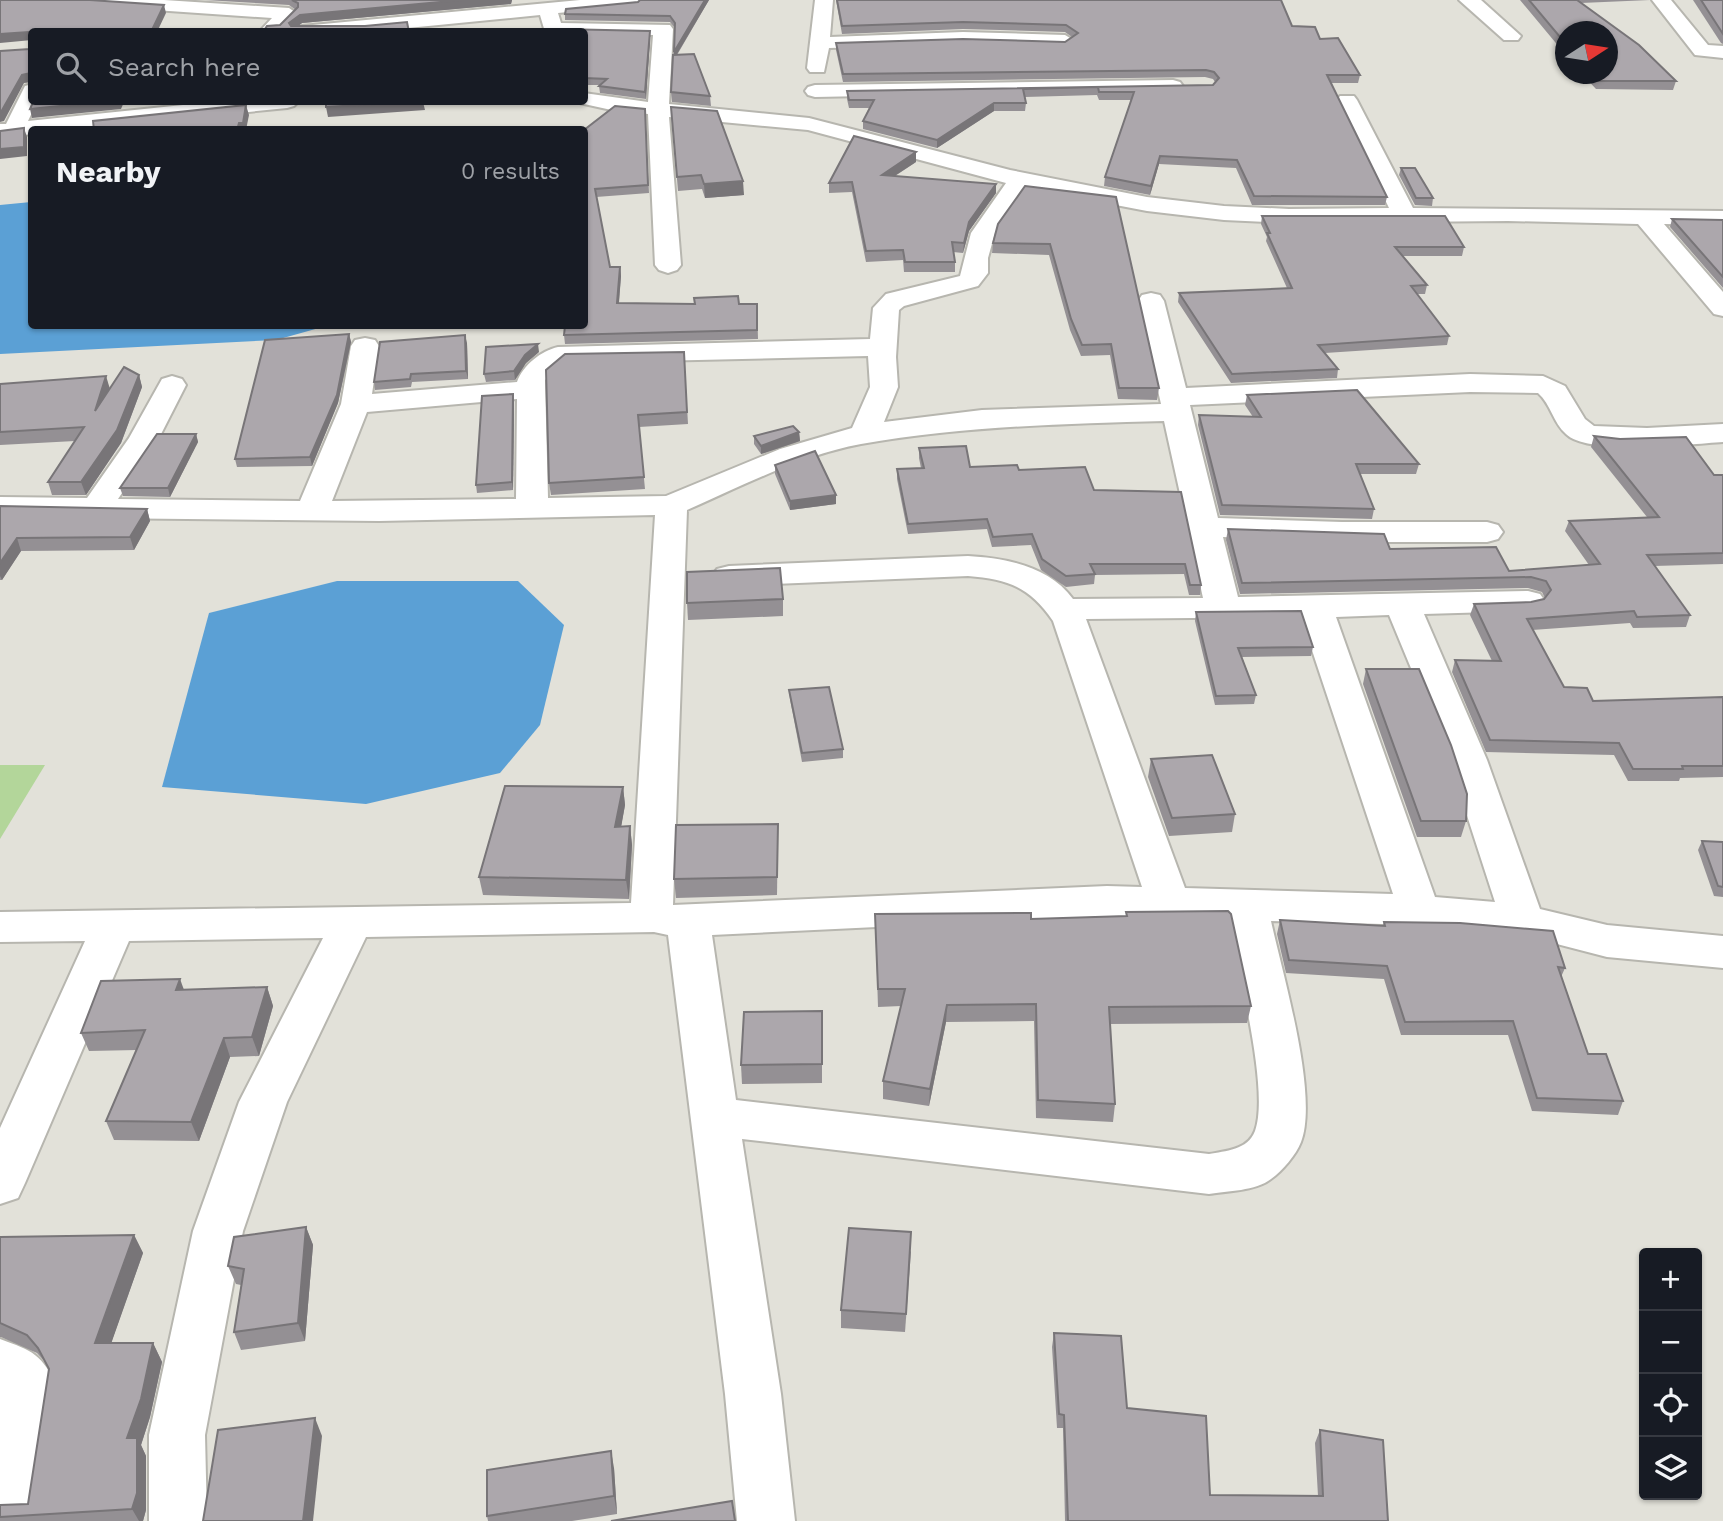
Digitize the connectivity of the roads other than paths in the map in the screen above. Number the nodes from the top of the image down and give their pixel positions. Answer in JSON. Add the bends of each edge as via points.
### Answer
{"nodes":[{"id":1,"x":82,"y":0,"type":"edge"},
{"id":2,"x":638,"y":0,"type":"edge"},
{"id":3,"x":1468,"y":0,"type":"edge"},
{"id":4,"x":1661,"y":0,"type":"edge"},
{"id":5,"x":547,"y":8,"type":"junction"},
{"id":6,"x":823,"y":10,"type":"edge"},
{"id":7,"x":847,"y":19,"type":"edge"},
{"id":8,"x":273,"y":28,"type":"edge"},
{"id":9,"x":343,"y":28,"type":"edge"},
{"id":10,"x":553,"y":28,"type":"edge"},
{"id":11,"x":588,"y":29,"type":"edge"},
{"id":12,"x":1511,"y":36,"type":"dead end"},
{"id":13,"x":1065,"y":41,"type":"edge"},
{"id":14,"x":819,"y":43,"type":"junction"},
{"id":15,"x":1702,"y":51,"type":"junction"},
{"id":16,"x":1723,"y":52,"type":"edge"},
{"id":17,"x":1723,"y":69,"type":"edge"},
{"id":18,"x":1192,"y":86,"type":"edge"},
{"id":19,"x":815,"y":91,"type":"junction"},
{"id":20,"x":28,"y":96,"type":"edge"},
{"id":21,"x":588,"y":100,"type":"edge"},
{"id":22,"x":1347,"y":100,"type":"dead end"},
{"id":23,"x":214,"y":105,"type":"edge"},
{"id":24,"x":189,"y":106,"type":"edge"},
{"id":25,"x":658,"y":109,"type":"junction"},
{"id":26,"x":809,"y":124,"type":"junction"},
{"id":27,"x":37,"y":126,"type":"edge"},
{"id":28,"x":28,"y":127,"type":"edge"},
{"id":29,"x":7,"y":130,"type":"edge"},
{"id":30,"x":1021,"y":180,"type":"junction"},
{"id":31,"x":1405,"y":215,"type":"junction"},
{"id":32,"x":1646,"y":218,"type":"junction"},
{"id":33,"x":1723,"y":218,"type":"edge"},
{"id":34,"x":668,"y":265,"type":"dead end"},
{"id":35,"x":1151,"y":301,"type":"dead end"},
{"id":36,"x":1723,"y":308,"type":"edge"},
{"id":37,"x":365,"y":346,"type":"dead end"},
{"id":38,"x":883,"y":347,"type":"junction"},
{"id":39,"x":172,"y":385,"type":"dead end"},
{"id":40,"x":532,"y":389,"type":"junction"},
{"id":41,"x":356,"y":404,"type":"junction"},
{"id":42,"x":1176,"y":405,"type":"junction"},
{"id":43,"x":1723,"y":433,"type":"edge"},
{"id":44,"x":864,"y":435,"type":"junction"},
{"id":45,"x":671,"y":505,"type":"junction"},
{"id":46,"x":0,"y":507,"type":"edge"},
{"id":47,"x":97,"y":508,"type":"junction"},
{"id":48,"x":532,"y":508,"type":"junction"},
{"id":49,"x":312,"y":510,"type":"junction"},
{"id":50,"x":1203,"y":527,"type":"junction"},
{"id":51,"x":1487,"y":532,"type":"dead end"},
{"id":52,"x":667,"y":579,"type":"junction"},
{"id":53,"x":1528,"y":601,"type":"edge"},
{"id":54,"x":1402,"y":604,"type":"junction"},
{"id":55,"x":1315,"y":607,"type":"junction"},
{"id":56,"x":1223,"y":608,"type":"junction"},
{"id":57,"x":1062,"y":609,"type":"junction"},
{"id":58,"x":1169,"y":903,"type":"junction"},
{"id":59,"x":1247,"y":906,"type":"junction"},
{"id":60,"x":1419,"y":910,"type":"junction"},
{"id":61,"x":669,"y":920,"type":"junction"},
{"id":62,"x":1522,"y":920,"type":"junction"},
{"id":63,"x":352,"y":922,"type":"junction"},
{"id":64,"x":114,"y":925,"type":"junction"},
{"id":65,"x":0,"y":927,"type":"edge"},
{"id":66,"x":1723,"y":952,"type":"edge"},
{"id":67,"x":715,"y":1117,"type":"junction"},
{"id":68,"x":0,"y":1183,"type":"edge"},
{"id":69,"x":0,"y":1364,"type":"edge"},
{"id":70,"x":8,"y":1521,"type":"edge"},
{"id":71,"x":177,"y":1521,"type":"edge"},
{"id":72,"x":766,"y":1521,"type":"edge"}],
"edges":[{"from":1,"to":8,"type":"street","via":[[289,14]]},
{"from":2,"to":5,"type":"street"},
{"from":3,"to":12,"type":"street"},
{"from":4,"to":15,"type":"street"},
{"from":5,"to":9,"type":"street"},
{"from":5,"to":10,"type":"street"},
{"from":6,"to":7,"type":"street"},
{"from":6,"to":14,"type":"street"},
{"from":11,"to":25,"type":"street","via":[[663,29]]},
{"from":13,"to":14,"type":"street"},
{"from":14,"to":19,"type":"street"},
{"from":15,"to":16,"type":"street"},
{"from":15,"to":17,"type":"street"},
{"from":18,"to":19,"type":"street"},
{"from":19,"to":26,"type":"street"},
{"from":20,"to":29,"type":"street"},
{"from":21,"to":25,"type":"street"},
{"from":22,"to":31,"type":"street"},
{"from":23,"to":24,"type":"street"},
{"from":24,"to":27,"type":"street"},
{"from":25,"to":26,"type":"street"},
{"from":25,"to":34,"type":"street"},
{"from":26,"to":30,"type":"street"},
{"from":28,"to":29,"type":"street"},
{"from":30,"to":31,"type":"street","via":[[1224,213]]},
{"from":30,"to":38,"type":"street","via":[[979,237],[975,273],[969,281],[895,300],[886,308]]},
{"from":31,"to":32,"type":"street"},
{"from":32,"to":33,"type":"street"},
{"from":32,"to":36,"type":"street"},
{"from":35,"to":42,"type":"street"},
{"from":37,"to":41,"type":"street"},
{"from":38,"to":40,"type":"street","via":[[558,355],[531,379]]},
{"from":38,"to":44,"type":"street","via":[[884,387]]},
{"from":39,"to":47,"type":"street","via":[[144,438]]},
{"from":40,"to":41,"type":"street"},
{"from":40,"to":48,"type":"street"},
{"from":41,"to":49,"type":"street"},
{"from":42,"to":43,"type":"street","via":[[1470,383],[1543,385],[1553,390],[1583,434]]},
{"from":42,"to":44,"type":"street","via":[[968,419]]},
{"from":42,"to":50,"type":"street"},
{"from":44,"to":45,"type":"street","via":[[764,465]]},
{"from":45,"to":48,"type":"street"},
{"from":45,"to":52,"type":"street"},
{"from":46,"to":47,"type":"street"},
{"from":47,"to":49,"type":"street"},
{"from":48,"to":49,"type":"street"},
{"from":50,"to":51,"type":"street"},
{"from":50,"to":56,"type":"street"},
{"from":52,"to":57,"type":"street","via":[[991,566],[1021,575],[1054,597]]},
{"from":52,"to":61,"type":"street"},
{"from":53,"to":54,"type":"street"},
{"from":54,"to":55,"type":"street"},
{"from":54,"to":62,"type":"street","via":[[1468,760]]},
{"from":55,"to":56,"type":"street"},
{"from":55,"to":60,"type":"street"},
{"from":56,"to":57,"type":"street"},
{"from":57,"to":58,"type":"street"},
{"from":58,"to":59,"type":"street"},
{"from":58,"to":61,"type":"street","via":[[1107,901]]},
{"from":59,"to":60,"type":"street"},
{"from":59,"to":67,"type":"street","via":[[1282,1090],[1278,1140],[1253,1166],[1209,1174]]},
{"from":60,"to":62,"type":"street"},
{"from":61,"to":63,"type":"street"},
{"from":61,"to":67,"type":"street"},
{"from":62,"to":66,"type":"street","via":[[1607,941]]},
{"from":63,"to":64,"type":"street"},
{"from":63,"to":71,"type":"street","via":[[263,1102],[218,1231],[177,1435]]},
{"from":64,"to":65,"type":"street"},
{"from":64,"to":68,"type":"street"},
{"from":67,"to":72,"type":"street"},
{"from":69,"to":70,"type":"street","via":[[14,1369],[29,1387]]}]}
